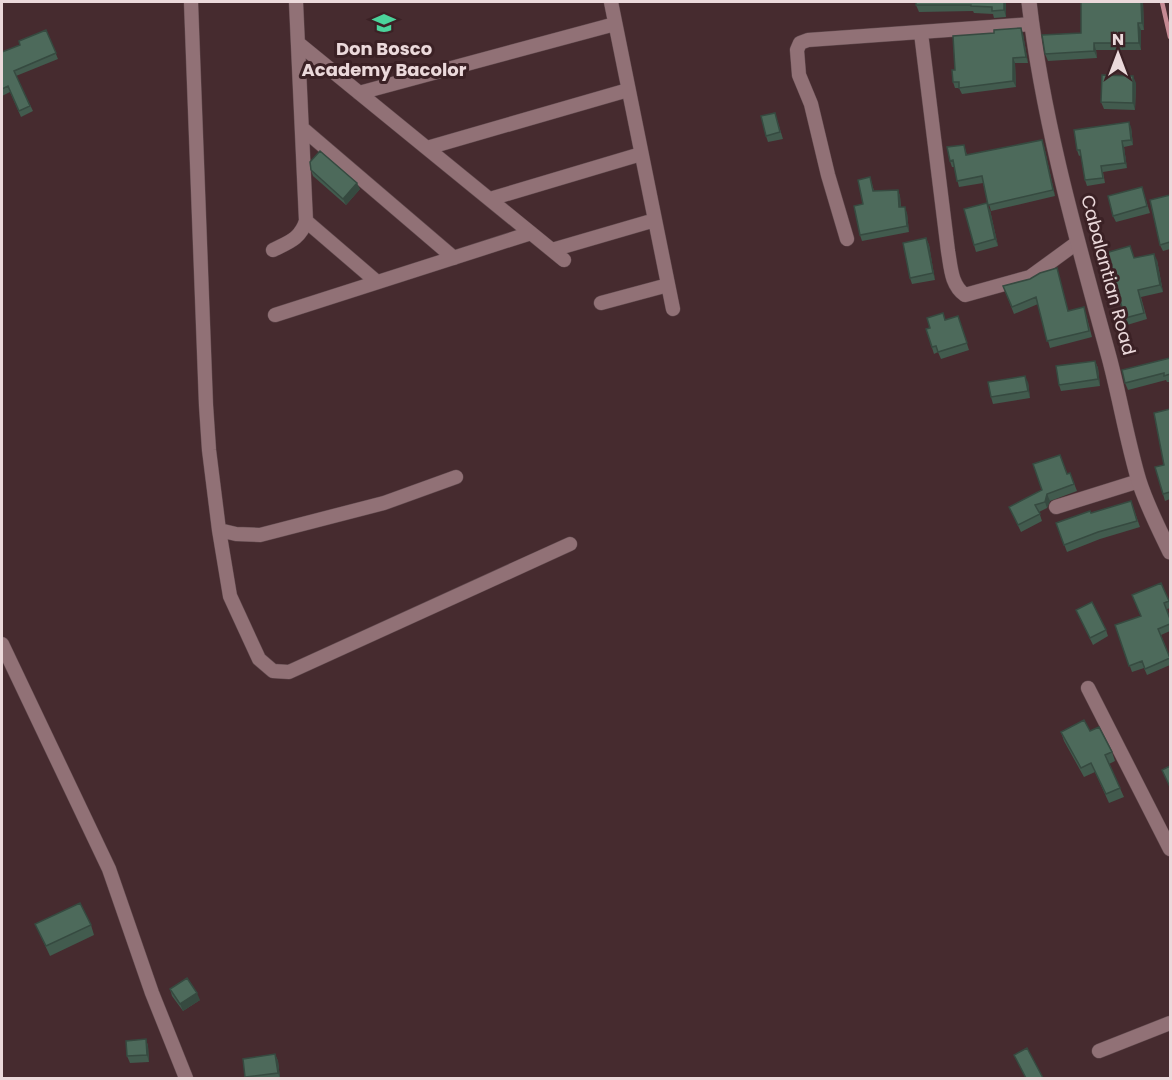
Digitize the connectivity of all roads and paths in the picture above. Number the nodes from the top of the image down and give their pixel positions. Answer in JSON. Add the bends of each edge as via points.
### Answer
{"nodes":[{"id":1,"x":191,"y":2,"type":"edge"},
{"id":2,"x":296,"y":2,"type":"edge"},
{"id":3,"x":611,"y":2,"type":"edge"},
{"id":4,"x":1029,"y":2,"type":"edge"},
{"id":5,"x":615,"y":24,"type":"junction"},
{"id":6,"x":1032,"y":24,"type":"junction"},
{"id":7,"x":921,"y":33,"type":"junction"},
{"id":8,"x":298,"y":43,"type":"junction"},
{"id":9,"x":628,"y":90,"type":"junction"},
{"id":10,"x":359,"y":93,"type":"junction"},
{"id":11,"x":302,"y":128,"type":"junction"},
{"id":12,"x":427,"y":148,"type":"junction"},
{"id":13,"x":641,"y":154,"type":"junction"},
{"id":14,"x":490,"y":199,"type":"junction"},
{"id":15,"x":655,"y":220,"type":"junction"},
{"id":16,"x":306,"y":221,"type":"junction"},
{"id":17,"x":531,"y":233,"type":"junction"},
{"id":18,"x":847,"y":239,"type":"dead end"},
{"id":19,"x":1078,"y":242,"type":"junction"},
{"id":20,"x":273,"y":250,"type":"dead end"},
{"id":21,"x":552,"y":250,"type":"junction"},
{"id":22,"x":454,"y":258,"type":"junction"},
{"id":23,"x":564,"y":260,"type":"dead end"},
{"id":24,"x":377,"y":282,"type":"junction"},
{"id":25,"x":668,"y":285,"type":"junction"},
{"id":26,"x":601,"y":303,"type":"dead end"},
{"id":27,"x":673,"y":309,"type":"dead end"},
{"id":28,"x":275,"y":315,"type":"dead end"},
{"id":29,"x":456,"y":477,"type":"dead end"},
{"id":30,"x":1139,"y":481,"type":"junction"},
{"id":31,"x":1056,"y":507,"type":"dead end"},
{"id":32,"x":219,"y":530,"type":"junction"},
{"id":33,"x":570,"y":544,"type":"dead end"},
{"id":34,"x":1170,"y":552,"type":"edge"},
{"id":35,"x":2,"y":644,"type":"edge"},
{"id":36,"x":1088,"y":688,"type":"dead end"},
{"id":37,"x":1170,"y":849,"type":"edge"},
{"id":38,"x":1170,"y":1023,"type":"edge"},
{"id":39,"x":1099,"y":1050,"type":"dead end"},
{"id":40,"x":186,"y":1078,"type":"edge"}],
"edges":[{"from":1,"to":32,"type":"street","via":[[206,405]]},
{"from":2,"to":8,"type":"street"},
{"from":3,"to":5,"type":"street"},
{"from":4,"to":6,"type":"street","name":"Cabalantian Road"},
{"from":5,"to":9,"type":"street"},
{"from":5,"to":10,"type":"street"},
{"from":6,"to":7,"type":"street"},
{"from":6,"to":19,"type":"street","name":"Cabalantian Road","via":[[1037,64]]},
{"from":7,"to":18,"type":"street","via":[[808,40],[800,43],[797,50],[799,75],[811,104]]},
{"from":7,"to":19,"type":"street","via":[[948,251],[958,291],[965,295],[1030,277]]},
{"from":8,"to":10,"type":"street"},
{"from":8,"to":11,"type":"street"},
{"from":9,"to":12,"type":"street"},
{"from":9,"to":13,"type":"street"},
{"from":10,"to":12,"type":"street"},
{"from":11,"to":16,"type":"street"},
{"from":11,"to":22,"type":"street"},
{"from":12,"to":14,"type":"street"},
{"from":13,"to":14,"type":"street"},
{"from":13,"to":15,"type":"street"},
{"from":14,"to":17,"type":"street"},
{"from":15,"to":21,"type":"street"},
{"from":15,"to":25,"type":"street"},
{"from":16,"to":20,"type":"street","via":[[299,236]]},
{"from":16,"to":24,"type":"street"},
{"from":17,"to":21,"type":"street"},
{"from":17,"to":22,"type":"street"},
{"from":19,"to":30,"type":"street","name":"Cabalantian Road"},
{"from":21,"to":23,"type":"street"},
{"from":22,"to":24,"type":"street"},
{"from":24,"to":28,"type":"street"},
{"from":25,"to":26,"type":"street"},
{"from":25,"to":27,"type":"street"},
{"from":29,"to":32,"type":"street","via":[[384,503],[260,535]]},
{"from":30,"to":31,"type":"street"},
{"from":30,"to":34,"type":"street","name":"Cabalantian Road"},
{"from":32,"to":33,"type":"street","via":[[230,596],[259,659],[273,671],[289,672]]},
{"from":35,"to":40,"type":"street","via":[[109,869]]},
{"from":36,"to":37,"type":"street"},
{"from":38,"to":39,"type":"street"}]}
